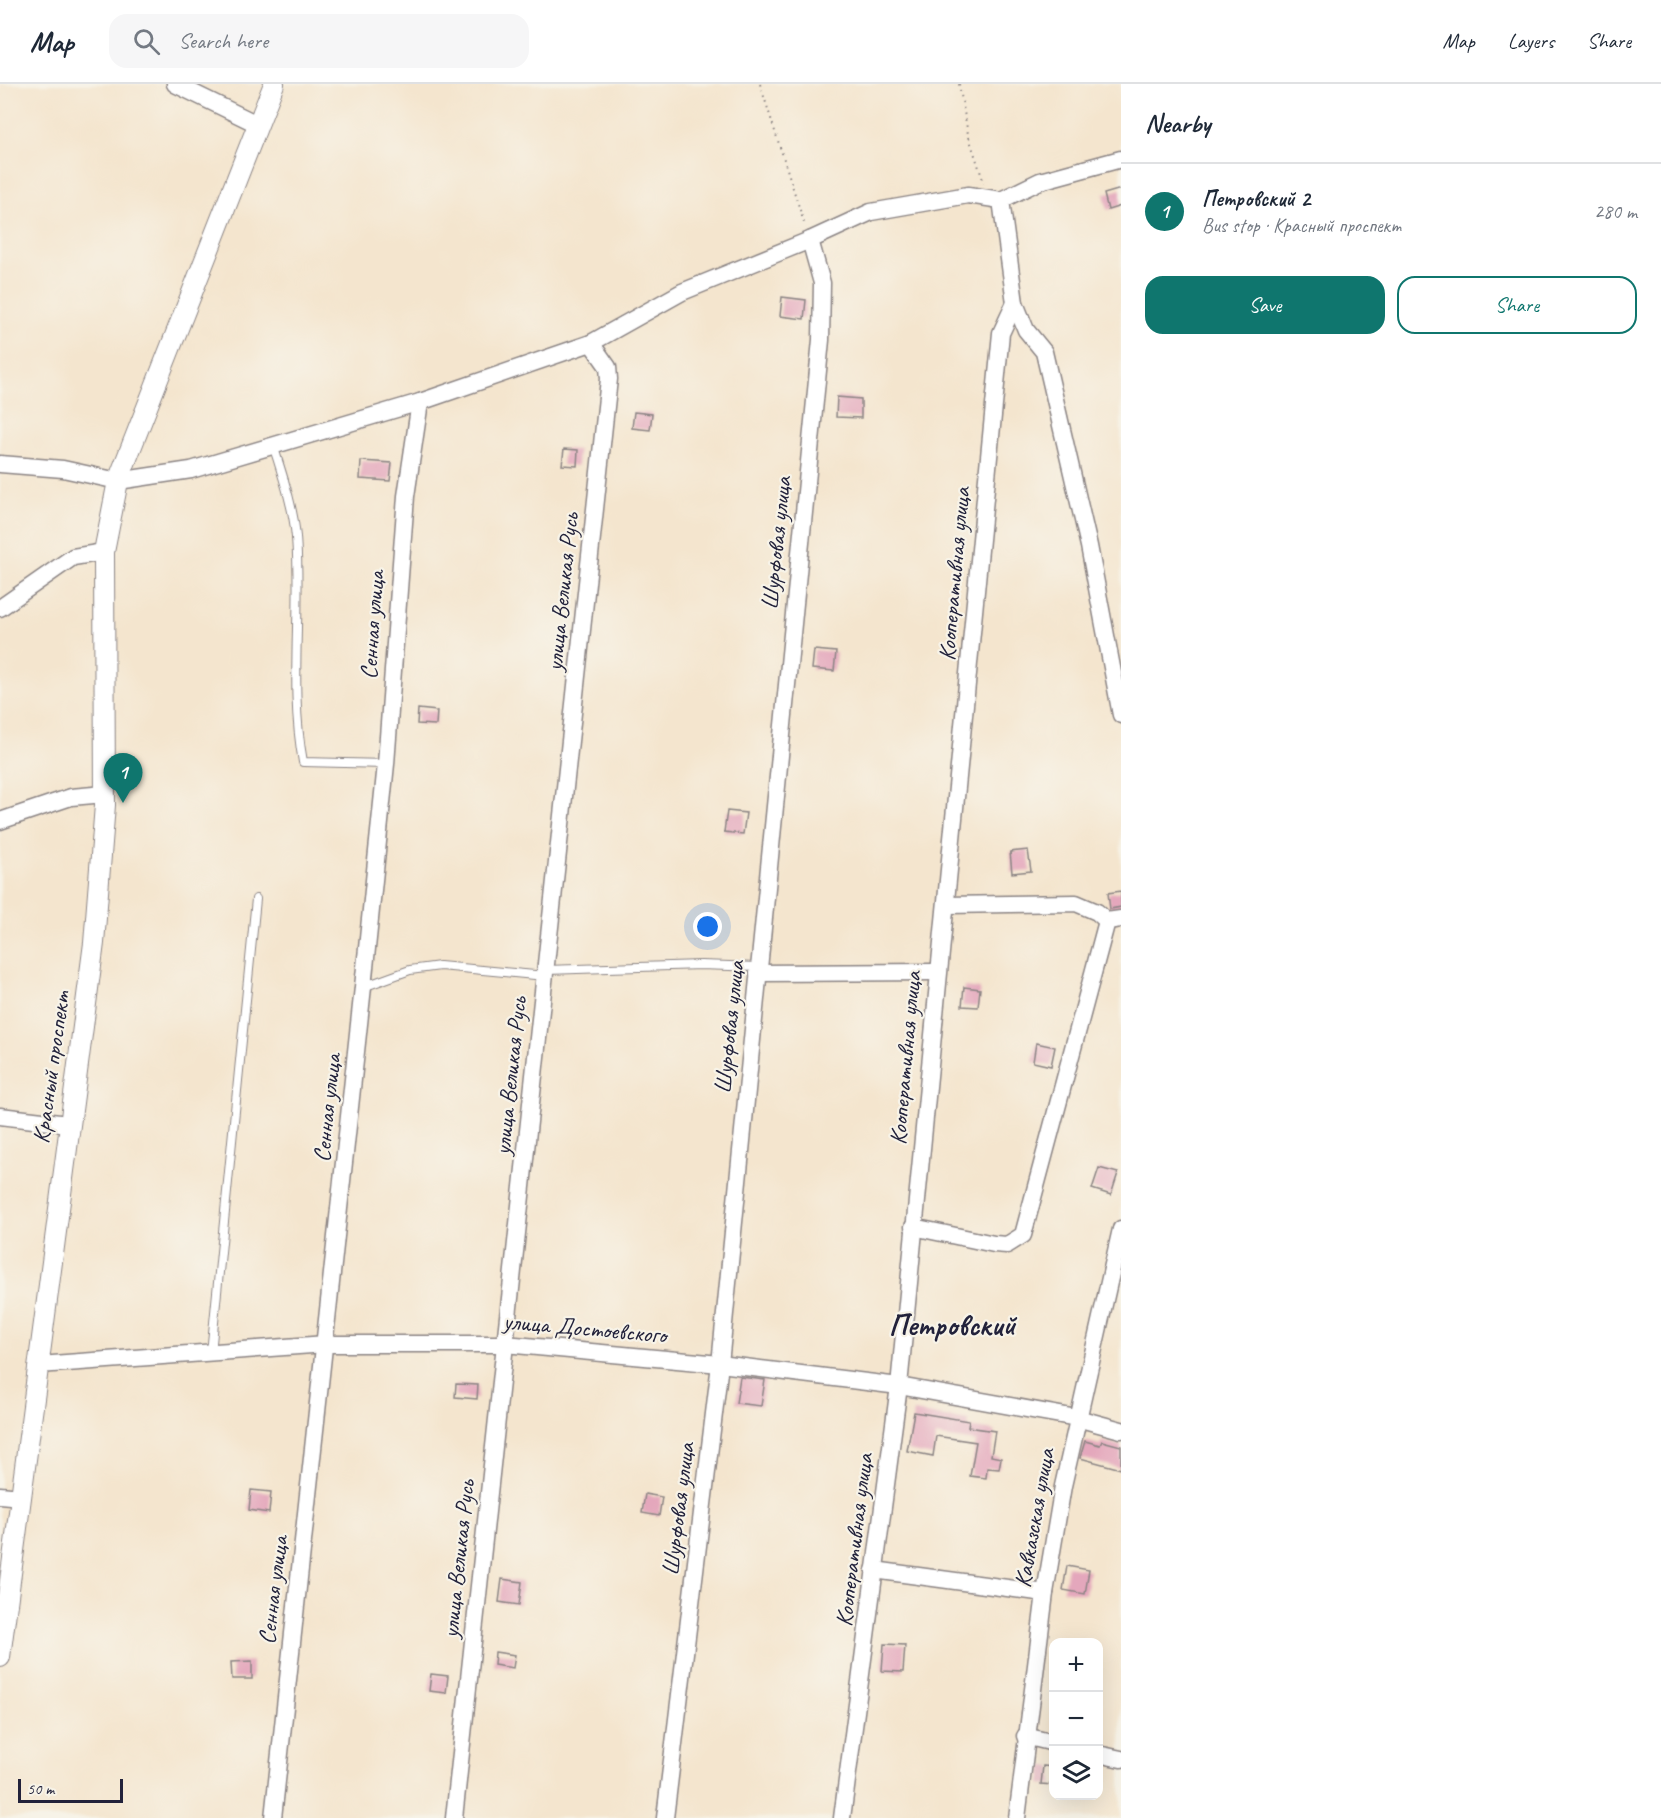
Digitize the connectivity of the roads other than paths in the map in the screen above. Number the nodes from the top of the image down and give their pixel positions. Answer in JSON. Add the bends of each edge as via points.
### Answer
{"nodes":[{"id":1,"x":176,"y":84,"type":"edge"},
{"id":2,"x":274,"y":84,"type":"edge"},
{"id":3,"x":259,"y":125,"type":"junction"},
{"id":4,"x":1121,"y":159,"type":"edge"},
{"id":5,"x":995,"y":199,"type":"junction"},
{"id":6,"x":810,"y":240,"type":"junction"},
{"id":7,"x":1015,"y":303,"type":"junction"},
{"id":8,"x":591,"y":343,"type":"junction"},
{"id":9,"x":420,"y":402,"type":"junction"},
{"id":10,"x":274,"y":448,"type":"junction"},
{"id":11,"x":0,"y":464,"type":"edge"},
{"id":12,"x":118,"y":481,"type":"junction"},
{"id":13,"x":104,"y":552,"type":"junction"},
{"id":14,"x":0,"y":608,"type":"edge"},
{"id":15,"x":1121,"y":715,"type":"edge"},
{"id":16,"x":386,"y":764,"type":"junction"},
{"id":17,"x":105,"y":794,"type":"junction"},
{"id":18,"x":0,"y":821,"type":"edge"},
{"id":19,"x":256,"y":899,"type":"dead end"},
{"id":20,"x":947,"y":905,"type":"junction"},
{"id":21,"x":1114,"y":920,"type":"edge"},
{"id":22,"x":758,"y":970,"type":"junction"},
{"id":23,"x":937,"y":972,"type":"junction"},
{"id":24,"x":545,"y":973,"type":"junction"},
{"id":25,"x":363,"y":987,"type":"junction"},
{"id":26,"x":0,"y":1116,"type":"edge"},
{"id":27,"x":68,"y":1124,"type":"junction"},
{"id":28,"x":913,"y":1227,"type":"junction"},
{"id":29,"x":1121,"y":1229,"type":"edge"},
{"id":30,"x":326,"y":1344,"type":"junction"},
{"id":31,"x":505,"y":1344,"type":"junction"},
{"id":32,"x":212,"y":1353,"type":"junction"},
{"id":33,"x":720,"y":1364,"type":"junction"},
{"id":34,"x":39,"y":1365,"type":"junction"},
{"id":35,"x":898,"y":1386,"type":"junction"},
{"id":36,"x":1077,"y":1418,"type":"junction"},
{"id":37,"x":1121,"y":1430,"type":"edge"},
{"id":38,"x":0,"y":1495,"type":"edge"},
{"id":39,"x":21,"y":1497,"type":"junction"},
{"id":40,"x":874,"y":1570,"type":"junction"},
{"id":41,"x":1045,"y":1593,"type":"junction"},
{"id":42,"x":0,"y":1657,"type":"edge"},
{"id":43,"x":1025,"y":1736,"type":"junction"},
{"id":44,"x":1049,"y":1742,"type":"edge"},
{"id":45,"x":1103,"y":1755,"type":"edge"},
{"id":46,"x":1121,"y":1760,"type":"edge"},
{"id":47,"x":273,"y":1818,"type":"edge"},
{"id":48,"x":454,"y":1818,"type":"edge"},
{"id":49,"x":665,"y":1818,"type":"edge"},
{"id":50,"x":842,"y":1818,"type":"edge"},
{"id":51,"x":1017,"y":1818,"type":"edge"}],
"edges":[{"from":1,"to":3,"type":"street"},
{"from":2,"to":3,"type":"street","name":"Красный проспект"},
{"from":3,"to":12,"type":"street","name":"Красный проспект"},
{"from":4,"to":5,"type":"street"},
{"from":5,"to":6,"type":"street","via":[[968,195],[871,212]]},
{"from":5,"to":7,"type":"street"},
{"from":6,"to":8,"type":"street","via":[[682,292]]},
{"from":6,"to":22,"type":"street","name":"Шурфовая улица","via":[[822,283],[821,340]]},
{"from":7,"to":15,"type":"street","via":[[1026,330],[1044,352],[1089,546]]},
{"from":7,"to":20,"type":"street","name":"Кооперативная улица","via":[[1001,333]]},
{"from":8,"to":9,"type":"street"},
{"from":8,"to":24,"type":"street","name":"улица Великая Русь","via":[[608,367],[609,379]]},
{"from":9,"to":10,"type":"street"},
{"from":9,"to":16,"type":"street","name":"Сенная улица","via":[[406,496]]},
{"from":10,"to":12,"type":"street","via":[[191,470]]},
{"from":10,"to":16,"type":"lane","via":[[289,496],[296,537],[296,726],[303,762]]},
{"from":11,"to":12,"type":"street","via":[[63,469]]},
{"from":12,"to":13,"type":"street","name":"Красный проспект"},
{"from":13,"to":14,"type":"street","via":[[73,557]]},
{"from":13,"to":17,"type":"street","name":"Красный проспект"},
{"from":16,"to":25,"type":"street","name":"Сенная улица"},
{"from":17,"to":18,"type":"street","via":[[72,797]]},
{"from":17,"to":27,"type":"street","name":"Красный проспект","via":[[94,943]]},
{"from":19,"to":32,"type":"lane"},
{"from":20,"to":21,"type":"street","via":[[1076,903]]},
{"from":20,"to":23,"type":"street","name":"Кооперативная улица"},
{"from":21,"to":28,"type":"street","via":[[1023,1235],[1007,1245],[993,1244]]},
{"from":22,"to":23,"type":"street"},
{"from":22,"to":24,"type":"lane","via":[[702,965]]},
{"from":22,"to":33,"type":"street","name":"Шурфовая улица"},
{"from":23,"to":28,"type":"street","name":"Кооперативная улица"},
{"from":24,"to":25,"type":"lane","via":[[440,966],[410,970]]},
{"from":24,"to":31,"type":"street","name":"улица Великая Русь"},
{"from":25,"to":30,"type":"street","name":"Сенная улица"},
{"from":26,"to":27,"type":"street"},
{"from":27,"to":34,"type":"street","name":"Красный проспект"},
{"from":28,"to":35,"type":"street","name":"Кооперативная улица"},
{"from":29,"to":36,"type":"street","name":"Кавказская улица"},
{"from":30,"to":31,"type":"street","name":"улица Достоевского"},
{"from":30,"to":32,"type":"street","name":"улица Достоевского"},
{"from":30,"to":47,"type":"street","name":"Сенная улица"},
{"from":31,"to":33,"type":"street","name":"улица Достоевского"},
{"from":31,"to":48,"type":"street","name":"улица Великая Русь"},
{"from":32,"to":34,"type":"street","name":"улица Достоевского"},
{"from":33,"to":35,"type":"street","name":"улица Достоевского"},
{"from":33,"to":49,"type":"street","name":"Шурфовая улица"},
{"from":34,"to":39,"type":"street","name":"Красный проспект"},
{"from":35,"to":36,"type":"street","name":"улица Достоевского"},
{"from":35,"to":40,"type":"street","name":"Кооперативная улица"},
{"from":36,"to":37,"type":"street","name":"улица Достоевского"},
{"from":36,"to":41,"type":"street","name":"Кавказская улица"},
{"from":38,"to":39,"type":"street"},
{"from":39,"to":42,"type":"street","name":"Красный проспект"},
{"from":40,"to":41,"type":"street"},
{"from":40,"to":50,"type":"street","name":"Кооперативная улица"},
{"from":41,"to":43,"type":"street","name":"Кавказская улица"},
{"from":43,"to":44,"type":"street"},
{"from":43,"to":51,"type":"street","name":"Кавказская улица"},
{"from":45,"to":46,"type":"street"}]}
